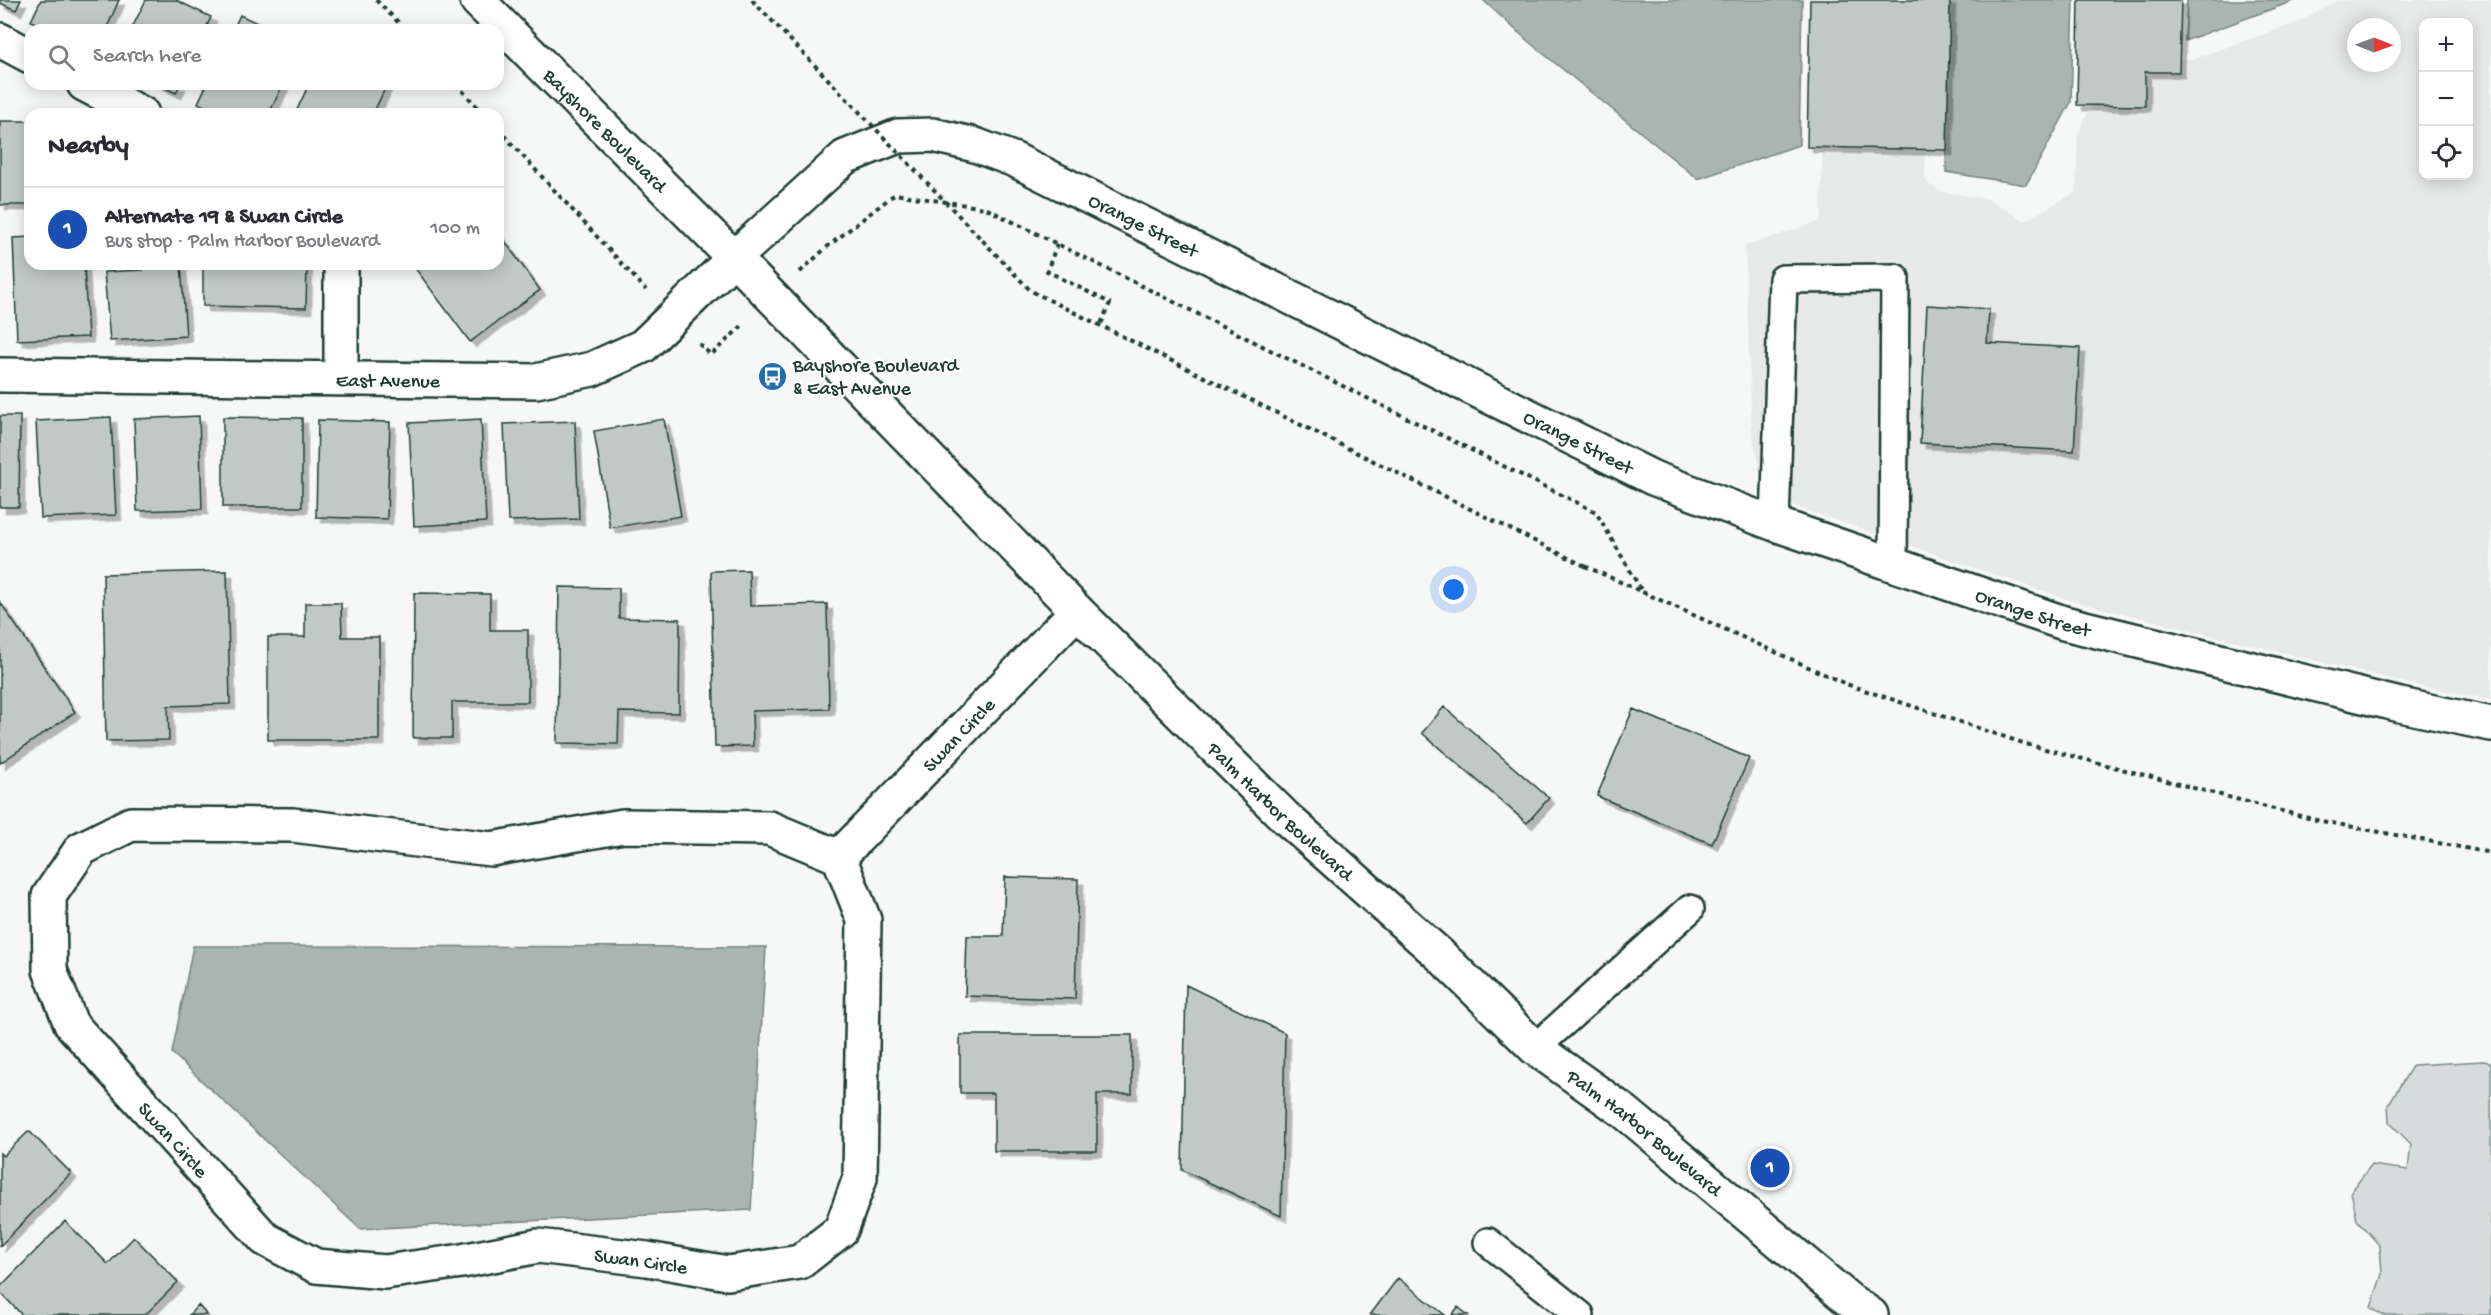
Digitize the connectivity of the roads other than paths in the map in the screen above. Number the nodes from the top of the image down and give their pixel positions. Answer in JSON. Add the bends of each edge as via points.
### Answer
{"nodes":[{"id":1,"x":477,"y":0,"type":"edge"},
{"id":2,"x":501,"y":24,"type":"edge"},
{"id":3,"x":504,"y":27,"type":"edge"},
{"id":4,"x":0,"y":40,"type":"edge"},
{"id":5,"x":24,"y":53,"type":"edge"},
{"id":6,"x":96,"y":90,"type":"edge"},
{"id":7,"x":130,"y":108,"type":"edge"},
{"id":8,"x":734,"y":258,"type":"junction"},
{"id":9,"x":341,"y":270,"type":"edge"},
{"id":10,"x":0,"y":375,"type":"edge"},
{"id":11,"x":341,"y":377,"type":"junction"},
{"id":12,"x":1775,"y":524,"type":"junction"},
{"id":13,"x":1893,"y":565,"type":"junction"},
{"id":14,"x":1077,"y":611,"type":"junction"},
{"id":15,"x":2491,"y":724,"type":"edge"},
{"id":16,"x":839,"y":857,"type":"junction"},
{"id":17,"x":1690,"y":909,"type":"dead end"},
{"id":18,"x":1535,"y":1048,"type":"junction"},
{"id":19,"x":1488,"y":1242,"type":"dead end"},
{"id":20,"x":1854,"y":1310,"type":"edge"},
{"id":21,"x":1580,"y":1315,"type":"edge"}],
"edges":[{"from":1,"to":2,"type":"street","name":"Bayshore Boulevard"},
{"from":3,"to":8,"type":"street","name":"Bayshore Boulevard"},
{"from":4,"to":5,"type":"street"},
{"from":6,"to":7,"type":"street"},
{"from":8,"to":11,"type":"street","name":"East Avenue","via":[[643,345],[592,369],[536,381]]},
{"from":8,"to":12,"type":"street","name":"Orange Street","via":[[845,156],[898,136],[933,135],[975,145],[1015,160],[1653,478]]},
{"from":8,"to":14,"type":"street","name":"Palm Harbor Boulevard"},
{"from":9,"to":11,"type":"street"},
{"from":10,"to":11,"type":"street","name":"East Avenue"},
{"from":12,"to":13,"type":"street","name":"Orange Street"},
{"from":12,"to":13,"type":"lane","via":[[1783,279],[1894,278]]},
{"from":13,"to":15,"type":"street","name":"Orange Street","via":[[2064,623]]},
{"from":14,"to":16,"type":"street","name":"Swan Circle"},
{"from":14,"to":18,"type":"street","name":"Palm Harbor Boulevard","via":[[1286,818],[1440,954]]},
{"from":16,"to":16,"type":"street","name":"Swan Circle","via":[[769,828],[623,826],[491,849],[293,825],[131,824],[81,849],[50,896],[50,970],[78,1033],[265,1239],[316,1266],[385,1272],[538,1246],[728,1273],[800,1262],[841,1230],[860,1178],[864,920]]},
{"from":17,"to":18,"type":"lane"},
{"from":18,"to":20,"type":"street","name":"Palm Harbor Boulevard","via":[[1625,1112]]},
{"from":19,"to":21,"type":"lane"}]}
